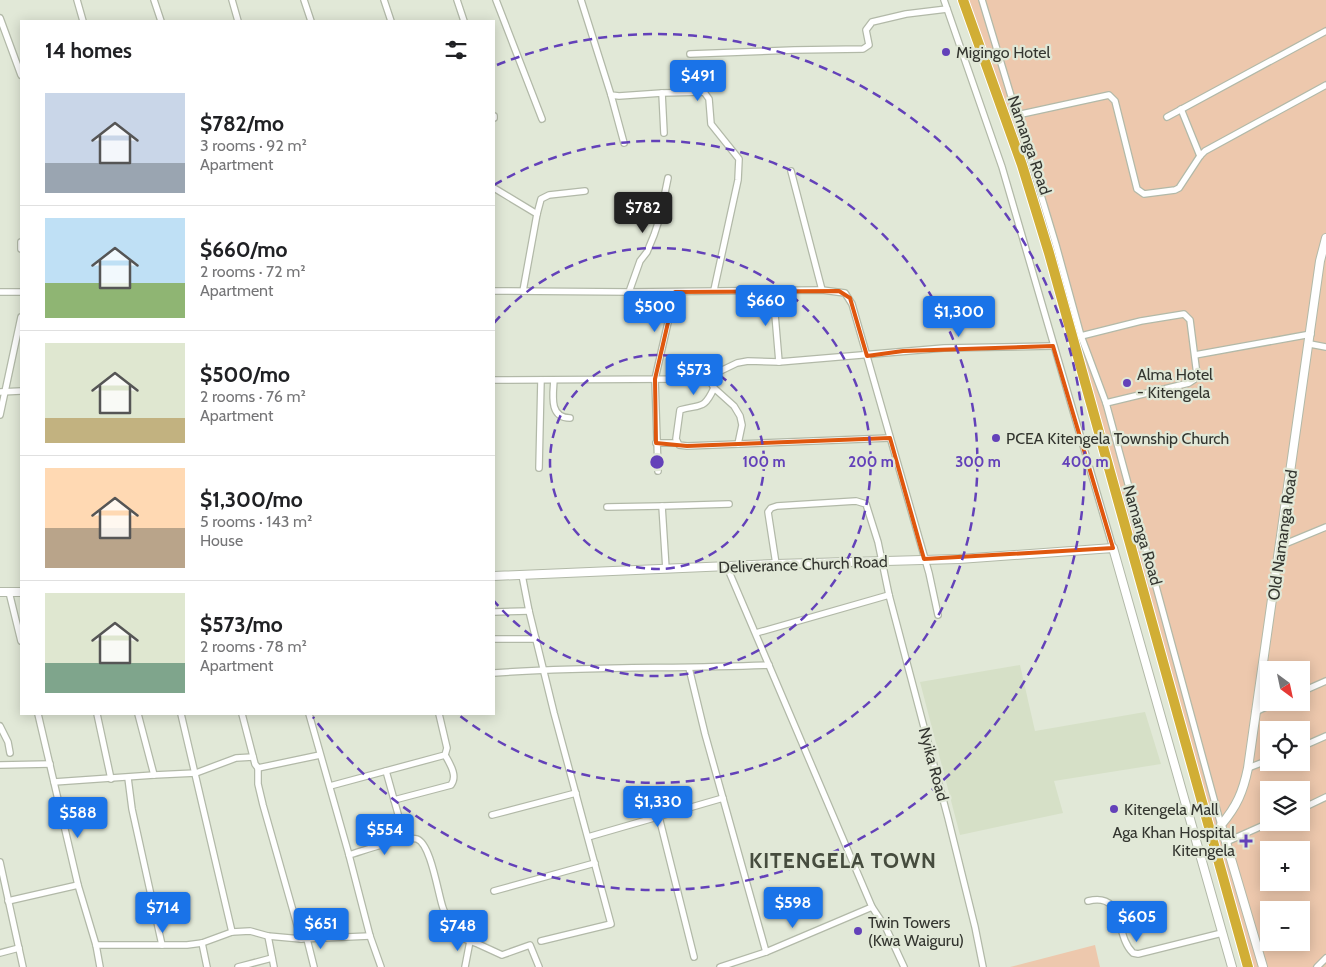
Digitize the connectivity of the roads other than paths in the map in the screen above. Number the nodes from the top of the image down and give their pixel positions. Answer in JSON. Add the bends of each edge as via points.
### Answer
{"nodes":[{"id":1,"x":77,"y":0,"type":"edge"},
{"id":2,"x":154,"y":0,"type":"edge"},
{"id":3,"x":232,"y":0,"type":"edge"},
{"id":4,"x":304,"y":0,"type":"edge"},
{"id":5,"x":384,"y":0,"type":"edge"},
{"id":6,"x":457,"y":0,"type":"edge"},
{"id":7,"x":496,"y":0,"type":"edge"},
{"id":8,"x":581,"y":0,"type":"edge"},
{"id":9,"x":944,"y":0,"type":"edge"},
{"id":10,"x":963,"y":0,"type":"edge"},
{"id":11,"x":982,"y":0,"type":"edge"},
{"id":12,"x":947,"y":9,"type":"junction"},
{"id":13,"x":0,"y":18,"type":"edge"},
{"id":14,"x":83,"y":20,"type":"edge"},
{"id":15,"x":161,"y":20,"type":"edge"},
{"id":16,"x":238,"y":20,"type":"edge"},
{"id":17,"x":311,"y":20,"type":"edge"},
{"id":18,"x":391,"y":20,"type":"edge"},
{"id":19,"x":464,"y":20,"type":"edge"},
{"id":20,"x":1326,"y":31,"type":"edge"},
{"id":21,"x":690,"y":54,"type":"dead end"},
{"id":22,"x":20,"y":72,"type":"edge"},
{"id":23,"x":1326,"y":85,"type":"edge"},
{"id":24,"x":662,"y":92,"type":"junction"},
{"id":25,"x":611,"y":95,"type":"junction"},
{"id":26,"x":1181,"y":109,"type":"junction"},
{"id":27,"x":1017,"y":115,"type":"junction"},
{"id":28,"x":1167,"y":117,"type":"dead end"},
{"id":29,"x":542,"y":119,"type":"dead end"},
{"id":30,"x":664,"y":133,"type":"dead end"},
{"id":31,"x":624,"y":143,"type":"dead end"},
{"id":32,"x":1200,"y":156,"type":"junction"},
{"id":33,"x":791,"y":171,"type":"dead end"},
{"id":34,"x":668,"y":178,"type":"dead end"},
{"id":35,"x":495,"y":189,"type":"edge"},
{"id":36,"x":585,"y":191,"type":"dead end"},
{"id":37,"x":537,"y":214,"type":"junction"},
{"id":38,"x":1326,"y":238,"type":"edge"},
{"id":39,"x":714,"y":290,"type":"junction"},
{"id":40,"x":822,"y":290,"type":"junction"},
{"id":41,"x":495,"y":291,"type":"edge"},
{"id":42,"x":523,"y":291,"type":"junction"},
{"id":43,"x":774,"y":291,"type":"junction"},
{"id":44,"x":0,"y":292,"type":"edge"},
{"id":45,"x":20,"y":292,"type":"edge"},
{"id":46,"x":629,"y":292,"type":"junction"},
{"id":47,"x":675,"y":292,"type":"junction"},
{"id":48,"x":20,"y":321,"type":"edge"},
{"id":49,"x":1311,"y":334,"type":"junction"},
{"id":50,"x":1082,"y":336,"type":"junction"},
{"id":51,"x":1310,"y":344,"type":"junction"},
{"id":52,"x":1053,"y":346,"type":"junction"},
{"id":53,"x":1326,"y":347,"type":"edge"},
{"id":54,"x":1195,"y":355,"type":"junction"},
{"id":55,"x":867,"y":356,"type":"junction"},
{"id":56,"x":779,"y":362,"type":"junction"},
{"id":57,"x":708,"y":376,"type":"junction"},
{"id":58,"x":655,"y":379,"type":"junction"},
{"id":59,"x":495,"y":380,"type":"edge"},
{"id":60,"x":541,"y":380,"type":"junction"},
{"id":61,"x":554,"y":380,"type":"junction"},
{"id":62,"x":714,"y":388,"type":"junction"},
{"id":63,"x":20,"y":391,"type":"edge"},
{"id":64,"x":2,"y":392,"type":"edge"},
{"id":65,"x":1106,"y":403,"type":"junction"},
{"id":66,"x":0,"y":416,"type":"edge"},
{"id":67,"x":570,"y":418,"type":"dead end"},
{"id":68,"x":890,"y":438,"type":"junction"},
{"id":69,"x":656,"y":443,"type":"junction"},
{"id":70,"x":677,"y":443,"type":"junction"},
{"id":71,"x":738,"y":444,"type":"junction"},
{"id":72,"x":539,"y":468,"type":"dead end"},
{"id":73,"x":658,"y":472,"type":"dead end"},
{"id":74,"x":729,"y":504,"type":"dead end"},
{"id":75,"x":662,"y":506,"type":"junction"},
{"id":76,"x":606,"y":507,"type":"dead end"},
{"id":77,"x":1326,"y":527,"type":"edge"},
{"id":78,"x":1280,"y":546,"type":"junction"},
{"id":79,"x":1113,"y":548,"type":"junction"},
{"id":80,"x":1145,"y":548,"type":"junction"},
{"id":81,"x":1133,"y":552,"type":"junction"},
{"id":82,"x":924,"y":559,"type":"junction"},
{"id":83,"x":882,"y":562,"type":"junction"},
{"id":84,"x":776,"y":564,"type":"junction"},
{"id":85,"x":727,"y":567,"type":"junction"},
{"id":86,"x":666,"y":569,"type":"junction"},
{"id":87,"x":522,"y":575,"type":"junction"},
{"id":88,"x":495,"y":576,"type":"edge"},
{"id":89,"x":0,"y":592,"type":"edge"},
{"id":90,"x":9,"y":592,"type":"junction"},
{"id":91,"x":20,"y":592,"type":"edge"},
{"id":92,"x":889,"y":595,"type":"junction"},
{"id":93,"x":529,"y":611,"type":"junction"},
{"id":94,"x":495,"y":612,"type":"edge"},
{"id":95,"x":938,"y":615,"type":"dead end"},
{"id":96,"x":756,"y":633,"type":"junction"},
{"id":97,"x":20,"y":637,"type":"edge"},
{"id":98,"x":536,"y":638,"type":"junction"},
{"id":99,"x":495,"y":640,"type":"edge"},
{"id":100,"x":1176,"y":657,"type":"junction"},
{"id":101,"x":1163,"y":663,"type":"junction"},
{"id":102,"x":769,"y":665,"type":"junction"},
{"id":103,"x":689,"y":668,"type":"junction"},
{"id":104,"x":544,"y":669,"type":"junction"},
{"id":105,"x":495,"y":673,"type":"edge"},
{"id":106,"x":1326,"y":681,"type":"edge"},
{"id":107,"x":1310,"y":688,"type":"edge"},
{"id":108,"x":1260,"y":710,"type":"edge"},
{"id":109,"x":1255,"y":712,"type":"junction"},
{"id":110,"x":38,"y":715,"type":"edge"},
{"id":111,"x":98,"y":715,"type":"edge"},
{"id":112,"x":138,"y":715,"type":"edge"},
{"id":113,"x":181,"y":715,"type":"edge"},
{"id":114,"x":242,"y":715,"type":"edge"},
{"id":115,"x":309,"y":715,"type":"edge"},
{"id":116,"x":439,"y":715,"type":"edge"},
{"id":117,"x":0,"y":726,"type":"edge"},
{"id":118,"x":1326,"y":736,"type":"edge"},
{"id":119,"x":1310,"y":743,"type":"edge"},
{"id":120,"x":10,"y":753,"type":"dead end"},
{"id":121,"x":320,"y":754,"type":"junction"},
{"id":122,"x":445,"y":755,"type":"junction"},
{"id":123,"x":253,"y":757,"type":"junction"},
{"id":124,"x":1260,"y":763,"type":"edge"},
{"id":125,"x":50,"y":764,"type":"junction"},
{"id":126,"x":0,"y":765,"type":"edge"},
{"id":127,"x":258,"y":768,"type":"junction"},
{"id":128,"x":1248,"y":768,"type":"junction"},
{"id":129,"x":386,"y":771,"type":"junction"},
{"id":130,"x":196,"y":773,"type":"junction"},
{"id":131,"x":154,"y":775,"type":"junction"},
{"id":132,"x":128,"y":778,"type":"junction"},
{"id":133,"x":111,"y":779,"type":"junction"},
{"id":134,"x":54,"y":782,"type":"junction"},
{"id":135,"x":330,"y":786,"type":"junction"},
{"id":136,"x":576,"y":793,"type":"junction"},
{"id":137,"x":1326,"y":797,"type":"edge"},
{"id":138,"x":723,"y":798,"type":"junction"},
{"id":139,"x":394,"y":800,"type":"junction"},
{"id":140,"x":1310,"y":805,"type":"edge"},
{"id":141,"x":492,"y":815,"type":"dead end"},
{"id":142,"x":659,"y":817,"type":"junction"},
{"id":143,"x":1222,"y":825,"type":"junction"},
{"id":144,"x":1260,"y":827,"type":"edge"},
{"id":145,"x":588,"y":836,"type":"junction"},
{"id":146,"x":405,"y":839,"type":"junction"},
{"id":147,"x":1226,"y":842,"type":"junction"},
{"id":148,"x":349,"y":855,"type":"junction"},
{"id":149,"x":0,"y":862,"type":"edge"},
{"id":150,"x":595,"y":863,"type":"junction"},
{"id":151,"x":78,"y":885,"type":"junction"},
{"id":152,"x":494,"y":891,"type":"dead end"},
{"id":153,"x":8,"y":901,"type":"junction"},
{"id":154,"x":1088,"y":902,"type":"dead end"},
{"id":155,"x":872,"y":907,"type":"junction"},
{"id":156,"x":232,"y":932,"type":"junction"},
{"id":157,"x":1222,"y":933,"type":"junction"},
{"id":158,"x":268,"y":936,"type":"junction"},
{"id":159,"x":370,"y":936,"type":"junction"},
{"id":160,"x":304,"y":939,"type":"junction"},
{"id":161,"x":470,"y":941,"type":"junction"},
{"id":162,"x":541,"y":941,"type":"dead end"},
{"id":163,"x":202,"y":943,"type":"junction"},
{"id":164,"x":96,"y":945,"type":"junction"},
{"id":165,"x":162,"y":945,"type":"junction"},
{"id":166,"x":19,"y":948,"type":"junction"},
{"id":167,"x":766,"y":952,"type":"junction"},
{"id":168,"x":0,"y":953,"type":"edge"},
{"id":169,"x":694,"y":957,"type":"dead end"},
{"id":170,"x":272,"y":958,"type":"junction"},
{"id":171,"x":1326,"y":958,"type":"edge"},
{"id":172,"x":1319,"y":966,"type":"edge"},
{"id":173,"x":24,"y":967,"type":"edge"},
{"id":174,"x":100,"y":967,"type":"edge"},
{"id":175,"x":208,"y":967,"type":"edge"},
{"id":176,"x":238,"y":967,"type":"edge"},
{"id":177,"x":274,"y":967,"type":"edge"},
{"id":178,"x":314,"y":967,"type":"edge"},
{"id":179,"x":381,"y":967,"type":"edge"},
{"id":180,"x":465,"y":967,"type":"edge"},
{"id":181,"x":539,"y":967,"type":"edge"},
{"id":182,"x":720,"y":967,"type":"edge"},
{"id":183,"x":904,"y":967,"type":"edge"},
{"id":184,"x":983,"y":967,"type":"edge"},
{"id":185,"x":1232,"y":967,"type":"edge"},
{"id":186,"x":1248,"y":967,"type":"edge"},
{"id":187,"x":1263,"y":967,"type":"edge"}],
"edges":[{"from":1,"to":14,"type":"street"},
{"from":2,"to":15,"type":"street"},
{"from":3,"to":16,"type":"street"},
{"from":4,"to":17,"type":"street"},
{"from":5,"to":18,"type":"street"},
{"from":6,"to":19,"type":"street"},
{"from":7,"to":29,"type":"street"},
{"from":8,"to":25,"type":"street"},
{"from":9,"to":12,"type":"street"},
{"from":10,"to":81,"type":"highway","name":"Namanga Road","via":[[1022,165]]},
{"from":11,"to":27,"type":"street"},
{"from":12,"to":21,"type":"street","via":[[872,22],[866,30],[869,45],[863,49]]},
{"from":12,"to":52,"type":"street","via":[[1002,167]]},
{"from":13,"to":22,"type":"street"},
{"from":20,"to":26,"type":"street"},
{"from":23,"to":32,"type":"street"},
{"from":24,"to":25,"type":"street"},
{"from":24,"to":30,"type":"street"},
{"from":24,"to":39,"type":"street","via":[[707,94],[711,124],[739,159],[738,180]]},
{"from":25,"to":31,"type":"street"},
{"from":26,"to":28,"type":"street"},
{"from":26,"to":32,"type":"street"},
{"from":27,"to":32,"type":"street","via":[[1110,95],[1115,101],[1137,189],[1144,194],[1179,188]]},
{"from":27,"to":50,"type":"street"},
{"from":33,"to":40,"type":"street"},
{"from":34,"to":46,"type":"street","via":[[654,235]]},
{"from":35,"to":37,"type":"street"},
{"from":36,"to":37,"type":"street","via":[[544,196]]},
{"from":37,"to":42,"type":"street"},
{"from":38,"to":49,"type":"street","name":"Old Namanga Road"},
{"from":39,"to":43,"type":"street"},
{"from":39,"to":47,"type":"street"},
{"from":40,"to":43,"type":"street"},
{"from":40,"to":55,"type":"street","via":[[845,293],[850,298]]},
{"from":41,"to":42,"type":"street"},
{"from":42,"to":46,"type":"street"},
{"from":43,"to":56,"type":"street"},
{"from":44,"to":45,"type":"street"},
{"from":46,"to":47,"type":"street"},
{"from":47,"to":58,"type":"street"},
{"from":48,"to":64,"type":"street"},
{"from":49,"to":51,"type":"street","name":"Old Namanga Road"},
{"from":49,"to":54,"type":"street"},
{"from":50,"to":54,"type":"street","via":[[1184,314],[1190,320]]},
{"from":50,"to":65,"type":"street"},
{"from":51,"to":53,"type":"street"},
{"from":51,"to":78,"type":"street","name":"Old Namanga Road"},
{"from":52,"to":55,"type":"street","via":[[928,349]]},
{"from":52,"to":79,"type":"street"},
{"from":54,"to":65,"type":"street","via":[[1197,375],[1192,382]]},
{"from":55,"to":56,"type":"street"},
{"from":55,"to":68,"type":"street"},
{"from":56,"to":57,"type":"street","via":[[737,363]]},
{"from":57,"to":58,"type":"street"},
{"from":57,"to":62,"type":"street"},
{"from":58,"to":61,"type":"street"},
{"from":58,"to":69,"type":"street"},
{"from":59,"to":60,"type":"street"},
{"from":60,"to":61,"type":"street"},
{"from":60,"to":72,"type":"street"},
{"from":61,"to":67,"type":"street","via":[[554,410],[564,418]]},
{"from":62,"to":70,"type":"street","via":[[703,406],[680,410]]},
{"from":62,"to":71,"type":"street","via":[[740,416],[742,425]]},
{"from":63,"to":64,"type":"street"},
{"from":64,"to":66,"type":"street"},
{"from":65,"to":80,"type":"street"},
{"from":68,"to":71,"type":"street"},
{"from":68,"to":82,"type":"street"},
{"from":69,"to":70,"type":"street"},
{"from":69,"to":73,"type":"street"},
{"from":70,"to":71,"type":"street","via":[[687,446]]},
{"from":74,"to":75,"type":"street"},
{"from":75,"to":76,"type":"street"},
{"from":75,"to":86,"type":"street"},
{"from":77,"to":78,"type":"street"},
{"from":78,"to":109,"type":"street","name":"Old Namanga Road"},
{"from":79,"to":82,"type":"street","name":"Deliverance Church Road"},
{"from":79,"to":157,"type":"street"},
{"from":80,"to":81,"type":"street"},
{"from":80,"to":100,"type":"street"},
{"from":81,"to":101,"type":"highway","name":"Namanga Road"},
{"from":82,"to":83,"type":"street","name":"Deliverance Church Road"},
{"from":82,"to":95,"type":"street"},
{"from":83,"to":84,"type":"street","name":"Deliverance Church Road"},
{"from":83,"to":84,"type":"street","name":"Nyika Road","via":[[868,507],[864,502],[856,501],[771,508],[768,512]]},
{"from":83,"to":92,"type":"street","name":"Nyika Road"},
{"from":84,"to":85,"type":"street","name":"Deliverance Church Road"},
{"from":85,"to":86,"type":"street","name":"Deliverance Church Road"},
{"from":85,"to":96,"type":"street"},
{"from":86,"to":87,"type":"street","name":"Deliverance Church Road"},
{"from":87,"to":88,"type":"street","name":"Deliverance Church Road"},
{"from":87,"to":93,"type":"street"},
{"from":89,"to":90,"type":"street"},
{"from":90,"to":91,"type":"street"},
{"from":90,"to":97,"type":"street"},
{"from":92,"to":96,"type":"street"},
{"from":92,"to":184,"type":"street","name":"Nyika Road","via":[[964,879]]},
{"from":93,"to":94,"type":"street"},
{"from":93,"to":98,"type":"street"},
{"from":96,"to":102,"type":"street"},
{"from":98,"to":99,"type":"street"},
{"from":98,"to":104,"type":"street"},
{"from":100,"to":101,"type":"street"},
{"from":100,"to":143,"type":"street"},
{"from":101,"to":186,"type":"highway","name":"Namanga Road"},
{"from":102,"to":103,"type":"street"},
{"from":102,"to":155,"type":"street"},
{"from":103,"to":104,"type":"street"},
{"from":103,"to":138,"type":"street"},
{"from":104,"to":105,"type":"street"},
{"from":104,"to":136,"type":"street"},
{"from":106,"to":107,"type":"street"},
{"from":108,"to":109,"type":"street"},
{"from":109,"to":128,"type":"street","name":"Old Namanga Road"},
{"from":110,"to":125,"type":"street"},
{"from":111,"to":133,"type":"street"},
{"from":112,"to":131,"type":"street"},
{"from":113,"to":130,"type":"street"},
{"from":114,"to":123,"type":"street"},
{"from":115,"to":121,"type":"street"},
{"from":116,"to":122,"type":"street","via":[[447,748]]},
{"from":117,"to":120,"type":"street"},
{"from":118,"to":119,"type":"street"},
{"from":121,"to":127,"type":"street"},
{"from":121,"to":135,"type":"street"},
{"from":122,"to":129,"type":"street"},
{"from":122,"to":139,"type":"street","via":[[455,775],[452,785]]},
{"from":123,"to":127,"type":"street"},
{"from":123,"to":130,"type":"street","via":[[236,758]]},
{"from":124,"to":128,"type":"street"},
{"from":125,"to":126,"type":"street"},
{"from":125,"to":134,"type":"street"},
{"from":127,"to":160,"type":"street","via":[[263,805]]},
{"from":128,"to":143,"type":"street","name":"Old Namanga Road","via":[[1239,800]]},
{"from":129,"to":135,"type":"street"},
{"from":129,"to":139,"type":"street"},
{"from":130,"to":131,"type":"street"},
{"from":130,"to":156,"type":"street"},
{"from":131,"to":132,"type":"street"},
{"from":132,"to":133,"type":"street"},
{"from":132,"to":165,"type":"street"},
{"from":133,"to":134,"type":"street"},
{"from":134,"to":151,"type":"street"},
{"from":135,"to":148,"type":"street"},
{"from":136,"to":141,"type":"street"},
{"from":136,"to":145,"type":"street"},
{"from":137,"to":140,"type":"street"},
{"from":138,"to":142,"type":"street"},
{"from":138,"to":167,"type":"street"},
{"from":139,"to":146,"type":"street"},
{"from":142,"to":145,"type":"street"},
{"from":142,"to":169,"type":"street"},
{"from":143,"to":147,"type":"street"},
{"from":144,"to":147,"type":"street"},
{"from":145,"to":150,"type":"street"},
{"from":146,"to":148,"type":"street"},
{"from":146,"to":161,"type":"street","via":[[418,840],[424,845],[443,908],[456,936]]},
{"from":147,"to":187,"type":"street"},
{"from":148,"to":159,"type":"street"},
{"from":149,"to":153,"type":"street"},
{"from":150,"to":152,"type":"street"},
{"from":150,"to":162,"type":"street","via":[[611,924]]},
{"from":151,"to":153,"type":"street"},
{"from":151,"to":164,"type":"street"},
{"from":153,"to":166,"type":"street"},
{"from":154,"to":157,"type":"street","via":[[1106,900],[1114,908],[1124,941],[1133,953]]},
{"from":155,"to":167,"type":"street"},
{"from":155,"to":183,"type":"street"},
{"from":156,"to":158,"type":"street","via":[[250,931]]},
{"from":156,"to":163,"type":"street"},
{"from":157,"to":185,"type":"street"},
{"from":158,"to":160,"type":"street"},
{"from":158,"to":170,"type":"street"},
{"from":159,"to":160,"type":"street"},
{"from":159,"to":179,"type":"street"},
{"from":160,"to":178,"type":"street"},
{"from":161,"to":180,"type":"street"},
{"from":161,"to":181,"type":"street","via":[[502,955],[530,946]]},
{"from":163,"to":165,"type":"street"},
{"from":163,"to":175,"type":"street"},
{"from":164,"to":165,"type":"street"},
{"from":164,"to":174,"type":"street"},
{"from":166,"to":168,"type":"street"},
{"from":166,"to":173,"type":"street"},
{"from":167,"to":182,"type":"street"},
{"from":170,"to":176,"type":"street"},
{"from":170,"to":177,"type":"street"},
{"from":171,"to":172,"type":"street"}]}
